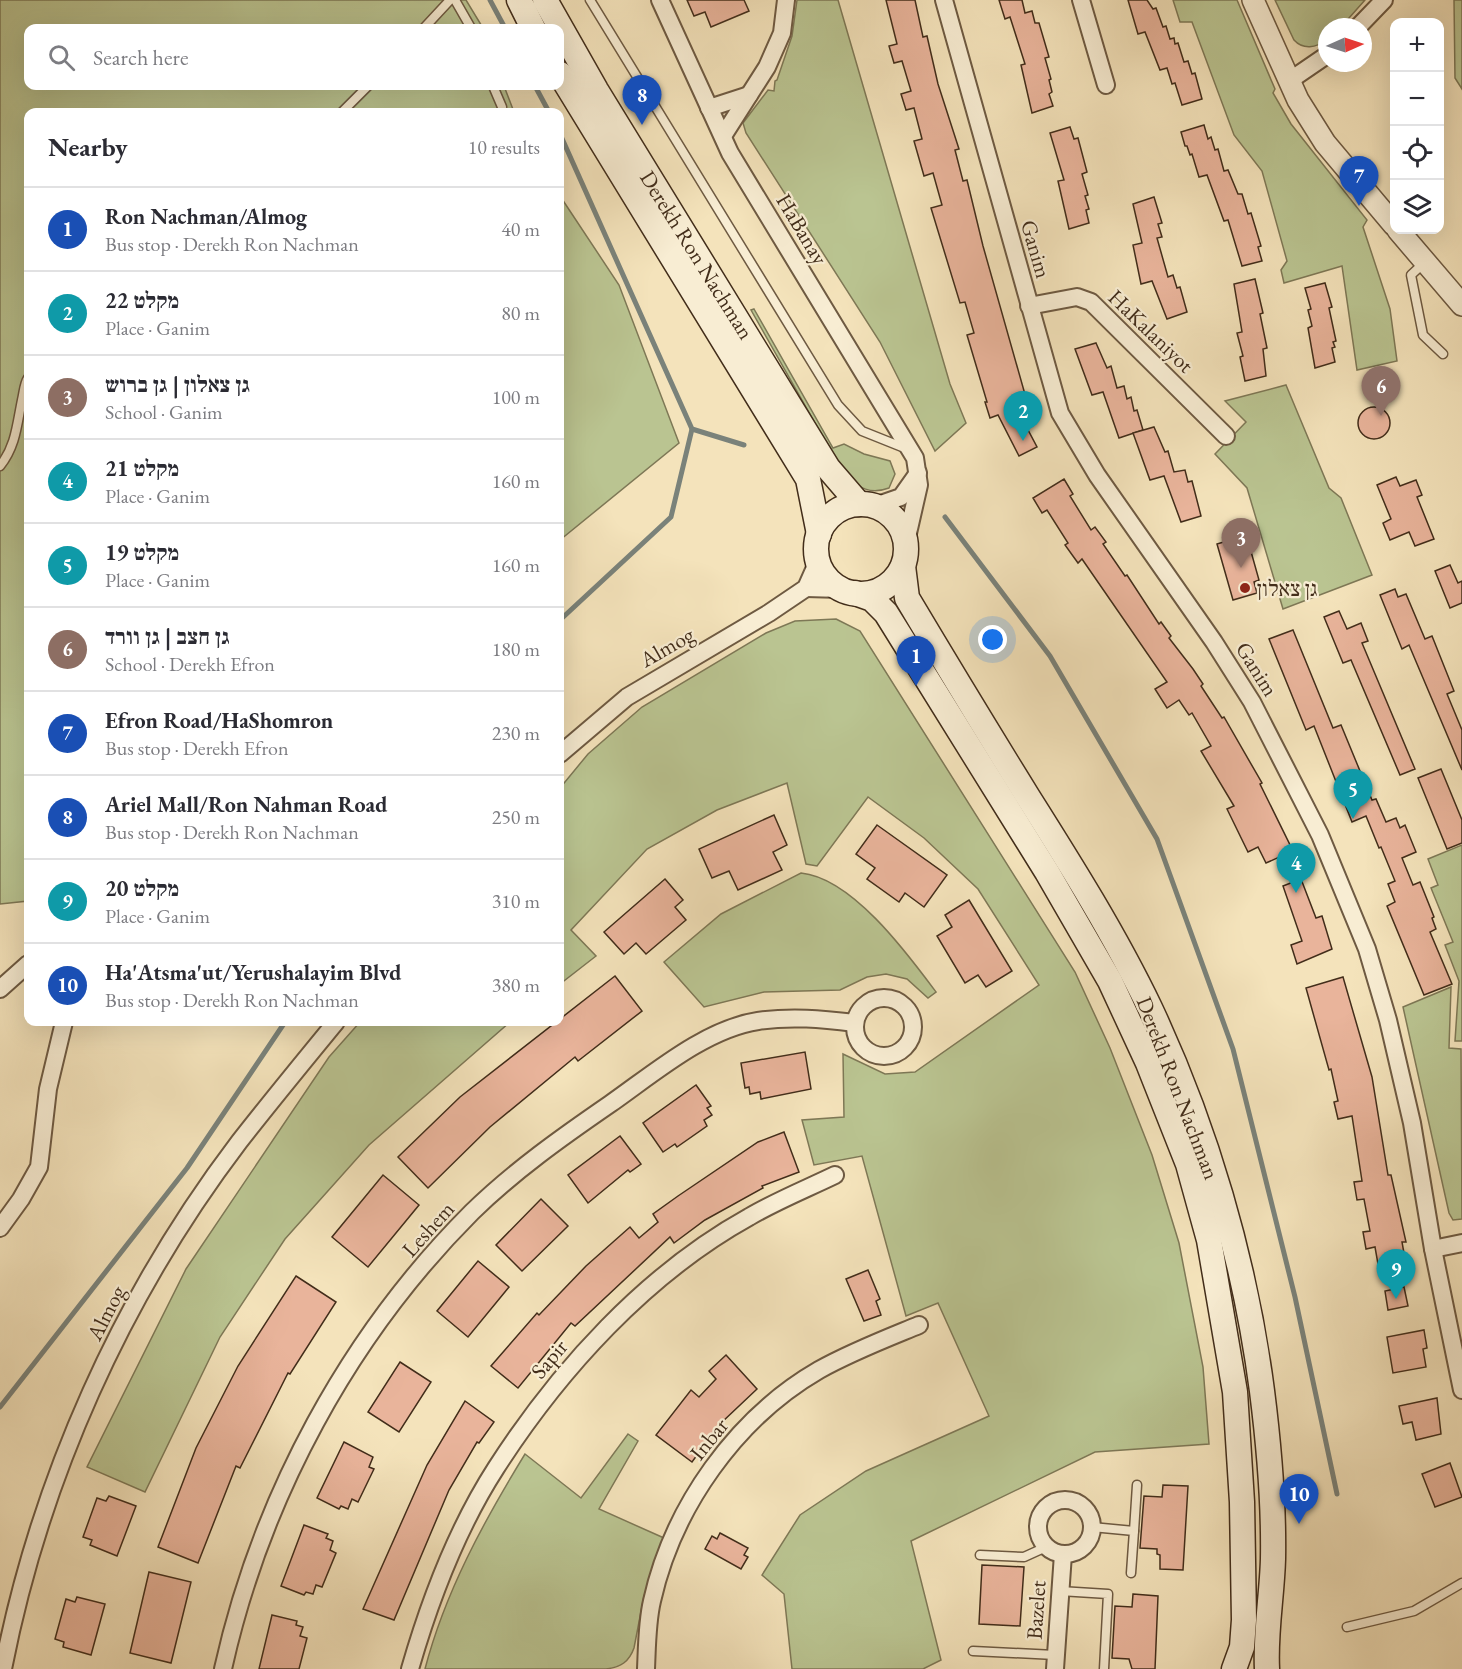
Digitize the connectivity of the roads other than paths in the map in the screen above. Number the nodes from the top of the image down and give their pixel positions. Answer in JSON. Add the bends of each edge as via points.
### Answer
{"nodes":[{"id":1,"x":434,"y":0,"type":"edge"},
{"id":2,"x":450,"y":0,"type":"edge"},
{"id":3,"x":455,"y":0,"type":"edge"},
{"id":4,"x":519,"y":0,"type":"edge"},
{"id":5,"x":545,"y":0,"type":"edge"},
{"id":6,"x":590,"y":0,"type":"edge"},
{"id":7,"x":660,"y":0,"type":"edge"},
{"id":8,"x":786,"y":0,"type":"edge"},
{"id":9,"x":944,"y":0,"type":"edge"},
{"id":10,"x":1081,"y":0,"type":"edge"},
{"id":11,"x":1253,"y":0,"type":"edge"},
{"id":12,"x":1384,"y":0,"type":"edge"},
{"id":13,"x":440,"y":9,"type":"junction"},
{"id":14,"x":1367,"y":18,"type":"edge"},
{"id":15,"x":427,"y":24,"type":"edge"},
{"id":16,"x":469,"y":24,"type":"edge"},
{"id":17,"x":531,"y":24,"type":"edge"},
{"id":18,"x":559,"y":24,"type":"edge"},
{"id":19,"x":564,"y":34,"type":"edge"},
{"id":20,"x":1318,"y":61,"type":"edge"},
{"id":21,"x":564,"y":81,"type":"edge"},
{"id":22,"x":1289,"y":81,"type":"junction"},
{"id":23,"x":1106,"y":85,"type":"dead end"},
{"id":24,"x":364,"y":90,"type":"edge"},
{"id":25,"x":495,"y":90,"type":"edge"},
{"id":26,"x":749,"y":95,"type":"junction"},
{"id":27,"x":501,"y":107,"type":"dead end"},
{"id":28,"x":346,"y":108,"type":"edge"},
{"id":29,"x":709,"y":108,"type":"junction"},
{"id":30,"x":723,"y":136,"type":"junction"},
{"id":31,"x":1390,"y":219,"type":"edge"},
{"id":32,"x":1402,"y":234,"type":"edge"},
{"id":33,"x":1426,"y":261,"type":"junction"},
{"id":34,"x":1462,"y":305,"type":"edge"},
{"id":35,"x":1029,"y":306,"type":"junction"},
{"id":36,"x":1443,"y":354,"type":"dead end"},
{"id":37,"x":24,"y":394,"type":"edge"},
{"id":38,"x":1226,"y":436,"type":"dead end"},
{"id":39,"x":910,"y":450,"type":"junction"},
{"id":40,"x":0,"y":466,"type":"edge"},
{"id":41,"x":918,"y":473,"type":"junction"},
{"id":42,"x":867,"y":505,"type":"junction"},
{"id":43,"x":819,"y":534,"type":"junction"},
{"id":44,"x":906,"y":542,"type":"junction"},
{"id":45,"x":818,"y":561,"type":"junction"},
{"id":46,"x":903,"y":566,"type":"junction"},
{"id":47,"x":806,"y":588,"type":"junction"},
{"id":48,"x":848,"y":591,"type":"junction"},
{"id":49,"x":564,"y":751,"type":"edge"},
{"id":50,"x":24,"y":968,"type":"edge"},
{"id":51,"x":0,"y":989,"type":"edge"},
{"id":52,"x":855,"y":1023,"type":"dead end"},
{"id":53,"x":63,"y":1026,"type":"edge"},
{"id":54,"x":333,"y":1026,"type":"edge"},
{"id":55,"x":835,"y":1175,"type":"dead end"},
{"id":56,"x":0,"y":1228,"type":"edge"},
{"id":57,"x":1462,"y":1243,"type":"edge"},
{"id":58,"x":1433,"y":1250,"type":"junction"},
{"id":59,"x":919,"y":1325,"type":"dead end"},
{"id":60,"x":1462,"y":1390,"type":"edge"},
{"id":61,"x":1137,"y":1485,"type":"dead end"},
{"id":62,"x":1092,"y":1527,"type":"junction"},
{"id":63,"x":1134,"y":1531,"type":"junction"},
{"id":64,"x":1046,"y":1547,"type":"junction"},
{"id":65,"x":1063,"y":1554,"type":"junction"},
{"id":66,"x":980,"y":1555,"type":"dead end"},
{"id":67,"x":1131,"y":1573,"type":"dead end"},
{"id":68,"x":1462,"y":1583,"type":"edge"},
{"id":69,"x":1060,"y":1591,"type":"junction"},
{"id":70,"x":1271,"y":1599,"type":"junction"},
{"id":71,"x":1347,"y":1627,"type":"dead end"},
{"id":72,"x":973,"y":1651,"type":"dead end"},
{"id":73,"x":1055,"y":1662,"type":"edge"},
{"id":74,"x":3,"y":1669,"type":"edge"},
{"id":75,"x":223,"y":1669,"type":"edge"},
{"id":76,"x":410,"y":1669,"type":"edge"},
{"id":77,"x":646,"y":1669,"type":"edge"},
{"id":78,"x":1104,"y":1669,"type":"edge"},
{"id":79,"x":1234,"y":1669,"type":"edge"},
{"id":80,"x":1267,"y":1669,"type":"edge"},
{"id":81,"x":1281,"y":1669,"type":"edge"}],
"edges":[{"from":1,"to":13,"type":"lane"},
{"from":2,"to":13,"type":"lane"},
{"from":3,"to":16,"type":"lane"},
{"from":4,"to":17,"type":"main road"},
{"from":5,"to":18,"type":"main road","name":"Derekh Ron Nachman"},
{"from":6,"to":39,"type":"lane","via":[[838,405],[862,431]]},
{"from":7,"to":29,"type":"street","name":"HaBanay"},
{"from":8,"to":26,"type":"street","via":[[782,33]]},
{"from":9,"to":35,"type":"street","name":"Ganim"},
{"from":10,"to":23,"type":"street"},
{"from":11,"to":22,"type":"street"},
{"from":12,"to":14,"type":"street"},
{"from":13,"to":15,"type":"lane"},
{"from":19,"to":42,"type":"main road","name":"Derekh Ron Nachman","via":[[828,468]]},
{"from":20,"to":22,"type":"street"},
{"from":21,"to":43,"type":"main road","name":"Derekh Ron Nachman","via":[[808,479]]},
{"from":22,"to":31,"type":"street","via":[[1325,142]]},
{"from":24,"to":28,"type":"lane"},
{"from":25,"to":27,"type":"lane"},
{"from":26,"to":29,"type":"street"},
{"from":26,"to":30,"type":"street"},
{"from":29,"to":30,"type":"street","name":"HaBanay"},
{"from":30,"to":39,"type":"street","name":"HaBanay"},
{"from":32,"to":33,"type":"street"},
{"from":33,"to":34,"type":"street"},
{"from":33,"to":36,"type":"lane","via":[[1412,275],[1418,311],[1423,334]]},
{"from":35,"to":38,"type":"street","name":"HaKalaniyot","via":[[1077,297],[1091,302]]},
{"from":35,"to":58,"type":"street","name":"Ganim","via":[[1060,413],[1097,475],[1252,702],[1320,835],[1367,949],[1388,1020],[1412,1123]]},
{"from":37,"to":40,"type":"lane","via":[[17,435],[9,456]]},
{"from":39,"to":41,"type":"street","name":"HaBanay"},
{"from":41,"to":42,"type":"street","via":[[901,497]]},
{"from":41,"to":44,"type":"street","name":"HaBanay","via":[[919,485]]},
{"from":42,"to":43,"type":"main road","via":[[846,506],[834,513]]},
{"from":42,"to":44,"type":"main road","via":[[895,519]]},
{"from":43,"to":45,"type":"main road"},
{"from":44,"to":46,"type":"main road"},
{"from":45,"to":47,"type":"street"},
{"from":45,"to":48,"type":"main road","via":[[824,575]]},
{"from":46,"to":48,"type":"main road","via":[[884,588],[865,594]]},
{"from":46,"to":70,"type":"main road","name":"Derekh Ron Nachman","via":[[908,598],[1131,970],[1169,1054],[1206,1154],[1241,1276],[1262,1389],[1271,1489]]},
{"from":47,"to":48,"type":"street"},
{"from":47,"to":49,"type":"street","name":"Almog","via":[[627,697]]},
{"from":48,"to":79,"type":"main road","name":"Derekh Ron Nachman","via":[[872,599],[886,612],[1058,890],[1129,1020],[1188,1164],[1217,1281],[1238,1428],[1244,1620],[1242,1647]]},
{"from":50,"to":51,"type":"street"},
{"from":52,"to":75,"type":"street","name":"Leshem","via":[[791,1017],[755,1021],[720,1033],[655,1070],[553,1143],[473,1212],[373,1331],[307,1437],[247,1575]]},
{"from":53,"to":56,"type":"street","via":[[48,1089],[39,1167]]},
{"from":54,"to":74,"type":"street","name":"Almog","via":[[239,1143],[140,1296],[77,1423],[48,1498]]},
{"from":55,"to":76,"type":"street","name":"Sapir","via":[[748,1217],[687,1258],[641,1296],[552,1389],[495,1469],[447,1567]]},
{"from":57,"to":58,"type":"street"},
{"from":58,"to":60,"type":"street","name":"Ganim"},
{"from":59,"to":77,"type":"street","name":"Inbar","via":[[854,1352],[785,1392],[739,1434],[717,1461],[691,1501],[670,1548],[652,1601]]},
{"from":61,"to":63,"type":"lane"},
{"from":62,"to":63,"type":"lane"},
{"from":62,"to":64,"type":"street","via":[[1089,1514],[1078,1503],[1061,1499],[1053,1502],[1040,1514],[1037,1523]]},
{"from":62,"to":65,"type":"street","via":[[1085,1545]]},
{"from":63,"to":67,"type":"lane"},
{"from":64,"to":65,"type":"street"},
{"from":64,"to":66,"type":"lane","via":[[1023,1557]]},
{"from":65,"to":69,"type":"street","name":"Bazelet"},
{"from":68,"to":71,"type":"lane","via":[[1414,1611]]},
{"from":69,"to":73,"type":"street","name":"Bazelet"},
{"from":69,"to":78,"type":"lane","via":[[1108,1594]]},
{"from":70,"to":80,"type":"main road","name":"Derekh Ron Nachman"},
{"from":70,"to":81,"type":"street","via":[[1275,1654]]},
{"from":72,"to":73,"type":"lane"}]}
